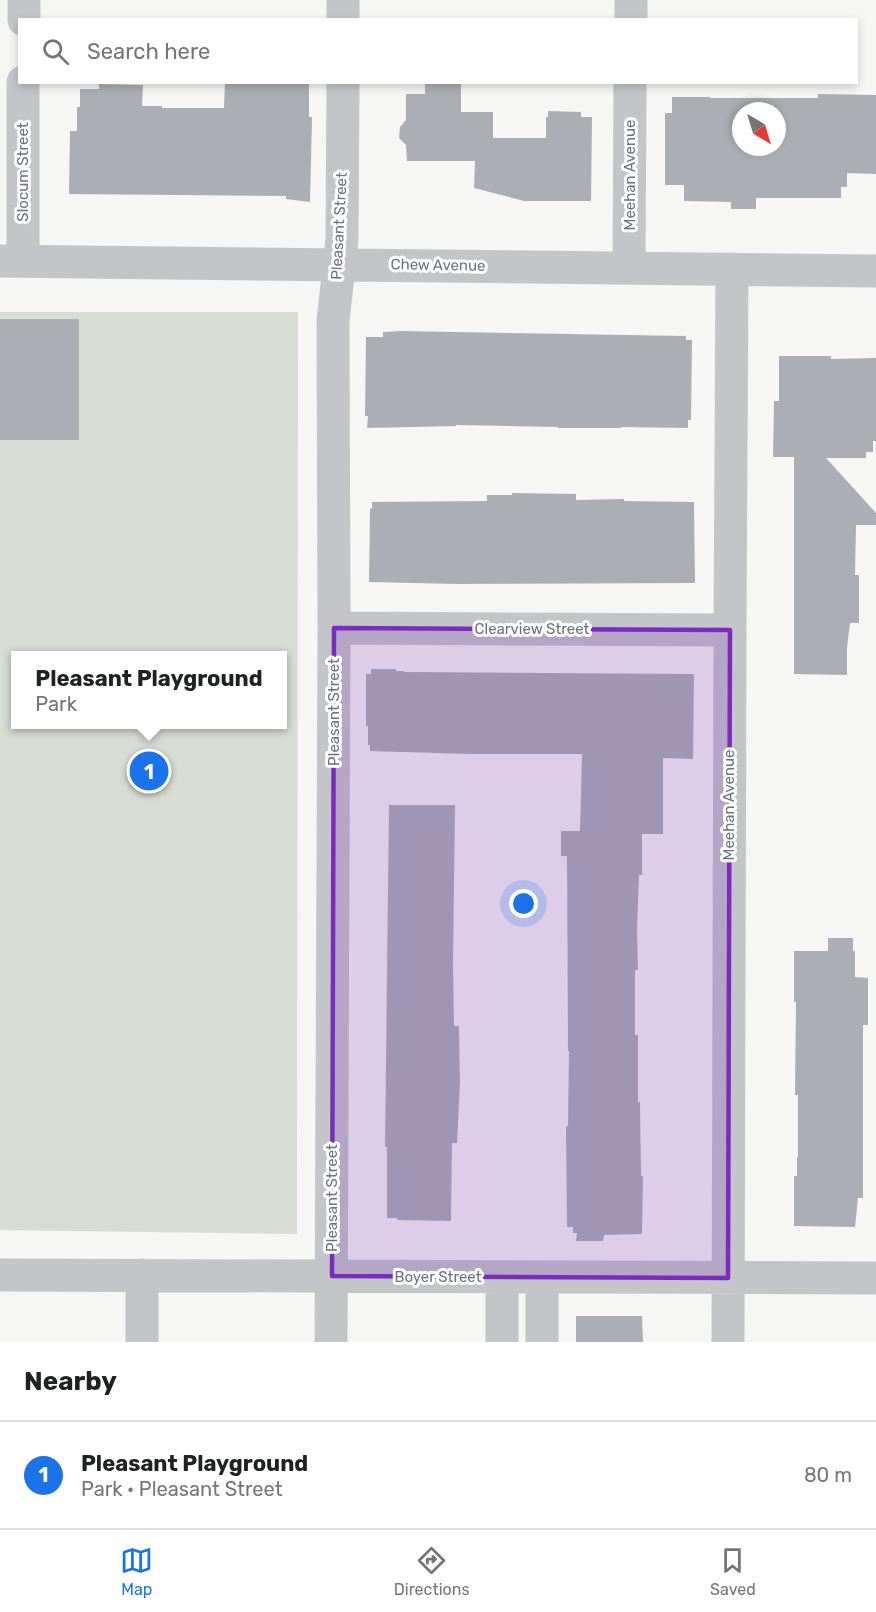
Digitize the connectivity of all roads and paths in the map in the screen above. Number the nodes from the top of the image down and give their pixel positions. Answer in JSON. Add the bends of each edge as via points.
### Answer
{"nodes":[{"id":1,"x":24,"y":0,"type":"edge"},
{"id":2,"x":343,"y":0,"type":"edge"},
{"id":3,"x":631,"y":0,"type":"edge"},
{"id":4,"x":24,"y":18,"type":"edge"},
{"id":5,"x":343,"y":18,"type":"edge"},
{"id":6,"x":631,"y":18,"type":"edge"},
{"id":7,"x":23,"y":84,"type":"edge"},
{"id":8,"x":343,"y":84,"type":"edge"},
{"id":9,"x":630,"y":84,"type":"edge"},
{"id":10,"x":11,"y":261,"type":"edge"},
{"id":11,"x":339,"y":264,"type":"junction"},
{"id":12,"x":629,"y":268,"type":"junction"},
{"id":13,"x":732,"y":269,"type":"junction"},
{"id":14,"x":876,"y":271,"type":"edge"},
{"id":15,"x":334,"y":628,"type":"junction"},
{"id":16,"x":730,"y":630,"type":"junction"},
{"id":17,"x":0,"y":1275,"type":"edge"},
{"id":18,"x":142,"y":1275,"type":"junction"},
{"id":19,"x":332,"y":1276,"type":"junction"},
{"id":20,"x":502,"y":1277,"type":"junction"},
{"id":21,"x":542,"y":1277,"type":"junction"},
{"id":22,"x":729,"y":1278,"type":"junction"},
{"id":23,"x":876,"y":1278,"type":"edge"},
{"id":24,"x":142,"y":1342,"type":"edge"},
{"id":25,"x":331,"y":1342,"type":"edge"},
{"id":26,"x":502,"y":1342,"type":"edge"},
{"id":27,"x":542,"y":1342,"type":"edge"},
{"id":28,"x":728,"y":1342,"type":"edge"}],
"edges":[{"from":1,"to":4,"type":"street"},
{"from":2,"to":5,"type":"street"},
{"from":3,"to":6,"type":"street"},
{"from":7,"to":10,"type":"street","name":"Slocum Street"},
{"from":8,"to":11,"type":"street","name":"Pleasant Street"},
{"from":9,"to":12,"type":"street","name":"Meehan Avenue"},
{"from":10,"to":11,"type":"street","name":"Chew Avenue"},
{"from":11,"to":12,"type":"street","name":"Chew Avenue"},
{"from":11,"to":15,"type":"street","name":"Pleasant Street","via":[[333,321]]},
{"from":12,"to":13,"type":"street","name":"Chew Avenue"},
{"from":13,"to":14,"type":"street","name":"Chew Avenue"},
{"from":13,"to":16,"type":"street","name":"Meehan Avenue"},
{"from":15,"to":16,"type":"street","name":"Clearview Street"},
{"from":15,"to":19,"type":"street","name":"Pleasant Street"},
{"from":16,"to":22,"type":"street","name":"Meehan Avenue"},
{"from":17,"to":18,"type":"street","name":"Boyer Street"},
{"from":18,"to":19,"type":"street","name":"Boyer Street"},
{"from":18,"to":24,"type":"street"},
{"from":19,"to":20,"type":"street","name":"Boyer Street"},
{"from":19,"to":25,"type":"street","name":"Pleasant Street"},
{"from":20,"to":21,"type":"street","name":"Boyer Street"},
{"from":20,"to":26,"type":"street"},
{"from":21,"to":22,"type":"street","name":"Boyer Street"},
{"from":21,"to":27,"type":"street"},
{"from":22,"to":23,"type":"street","name":"Boyer Street"},
{"from":22,"to":28,"type":"street","name":"Meehan Avenue"}]}
